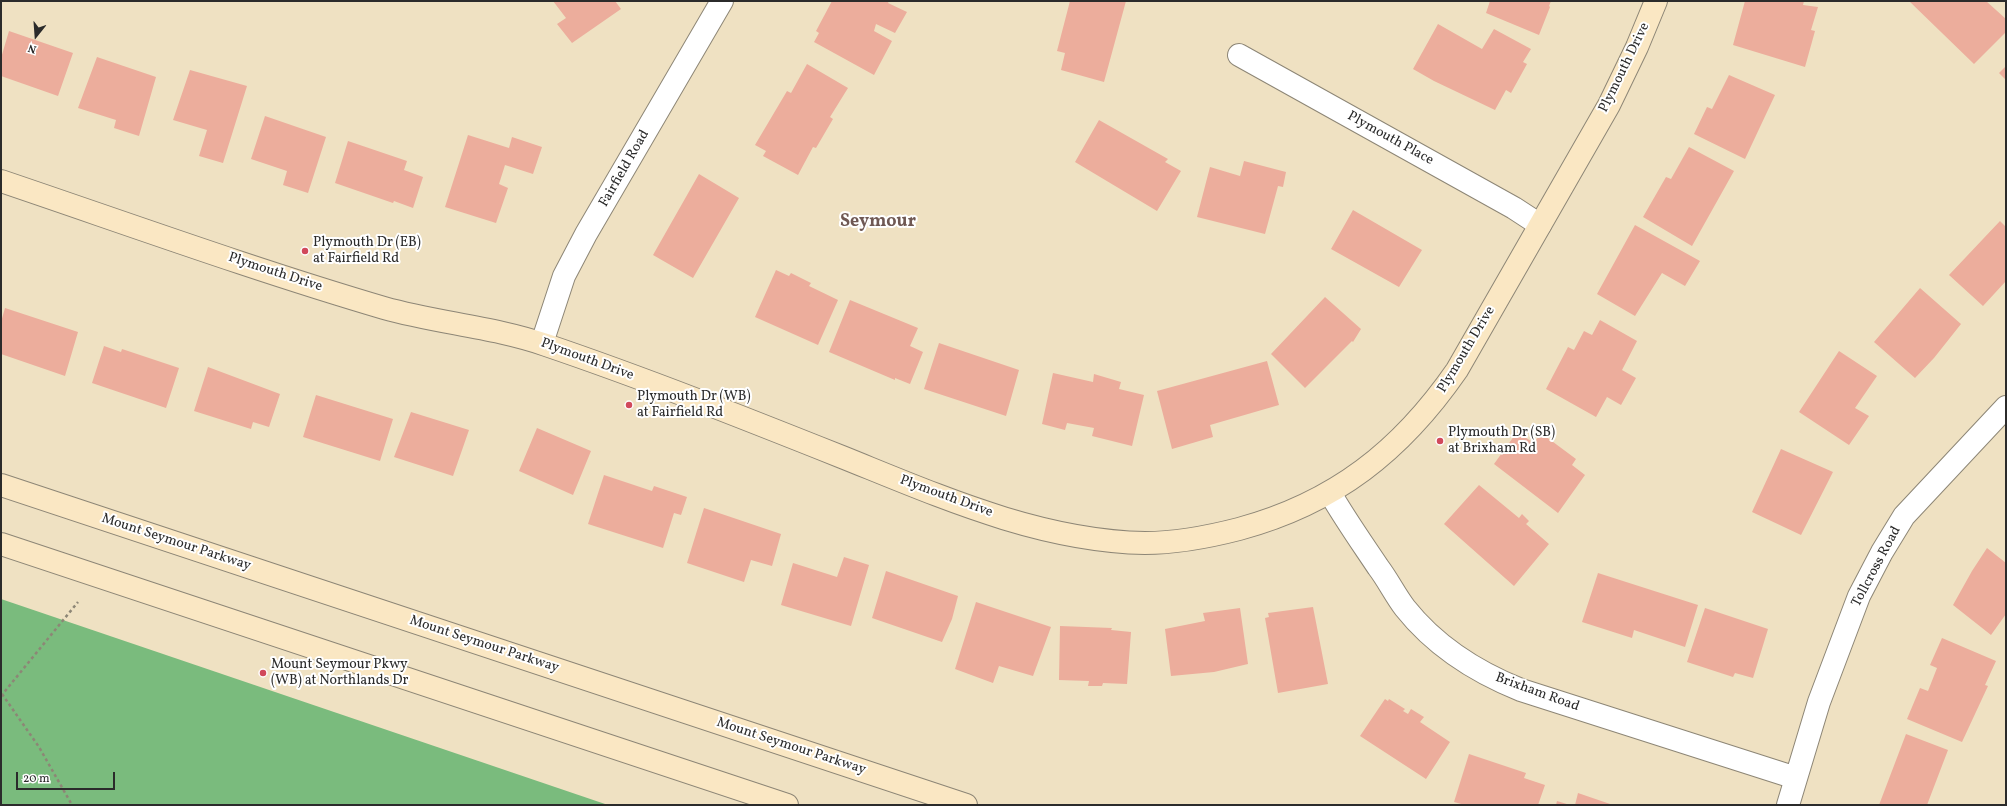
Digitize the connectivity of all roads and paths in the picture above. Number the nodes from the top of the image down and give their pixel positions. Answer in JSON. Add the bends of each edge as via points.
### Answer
{"nodes":[{"id":1,"x":722,"y":1,"type":"edge"},
{"id":2,"x":1656,"y":1,"type":"edge"},
{"id":3,"x":1239,"y":55,"type":"dead end"},
{"id":4,"x":1,"y":181,"type":"edge"},
{"id":5,"x":1540,"y":225,"type":"junction"},
{"id":6,"x":542,"y":343,"type":"junction"},
{"id":7,"x":2006,"y":407,"type":"edge"},
{"id":8,"x":1,"y":485,"type":"edge"},
{"id":9,"x":1330,"y":493,"type":"junction"},
{"id":10,"x":1,"y":544,"type":"edge"},
{"id":11,"x":78,"y":602,"type":"dead end"},
{"id":12,"x":2,"y":695,"type":"edge"},
{"id":13,"x":1796,"y":778,"type":"junction"},
{"id":14,"x":72,"y":805,"type":"edge"},
{"id":15,"x":787,"y":805,"type":"edge"},
{"id":16,"x":966,"y":805,"type":"edge"},
{"id":17,"x":1788,"y":805,"type":"edge"}],
"edges":[{"from":1,"to":6,"type":"street","name":"Fairfield Road","via":[[568,269]]},
{"from":2,"to":5,"type":"street","name":"Plymouth Drive","via":[[1609,105]]},
{"from":3,"to":5,"type":"street","name":"Plymouth Place","via":[[1514,208]]},
{"from":4,"to":6,"type":"street","name":"Plymouth Drive","via":[[258,268],[389,309]]},
{"from":5,"to":9,"type":"street","name":"Plymouth Drive","via":[[1458,370],[1437,399],[1393,446],[1359,474]]},
{"from":6,"to":9,"type":"street","name":"Plymouth Drive","via":[[709,404],[940,496],[1016,522],[1092,539],[1147,543],[1206,538],[1270,521]]},
{"from":7,"to":13,"type":"street","name":"Tollcross Road","via":[[1904,516],[1882,552],[1859,596],[1820,702]]},
{"from":8,"to":16,"type":"street","name":"Mount Seymour Parkway"},
{"from":9,"to":13,"type":"street","name":"Brixham Road","via":[[1405,608],[1429,635],[1458,658],[1492,678],[1521,690]]},
{"from":10,"to":15,"type":"street"},
{"from":11,"to":12,"type":"path"},
{"from":12,"to":14,"type":"path","via":[[39,747]]},
{"from":13,"to":17,"type":"street","name":"Tollcross Road"}]}
